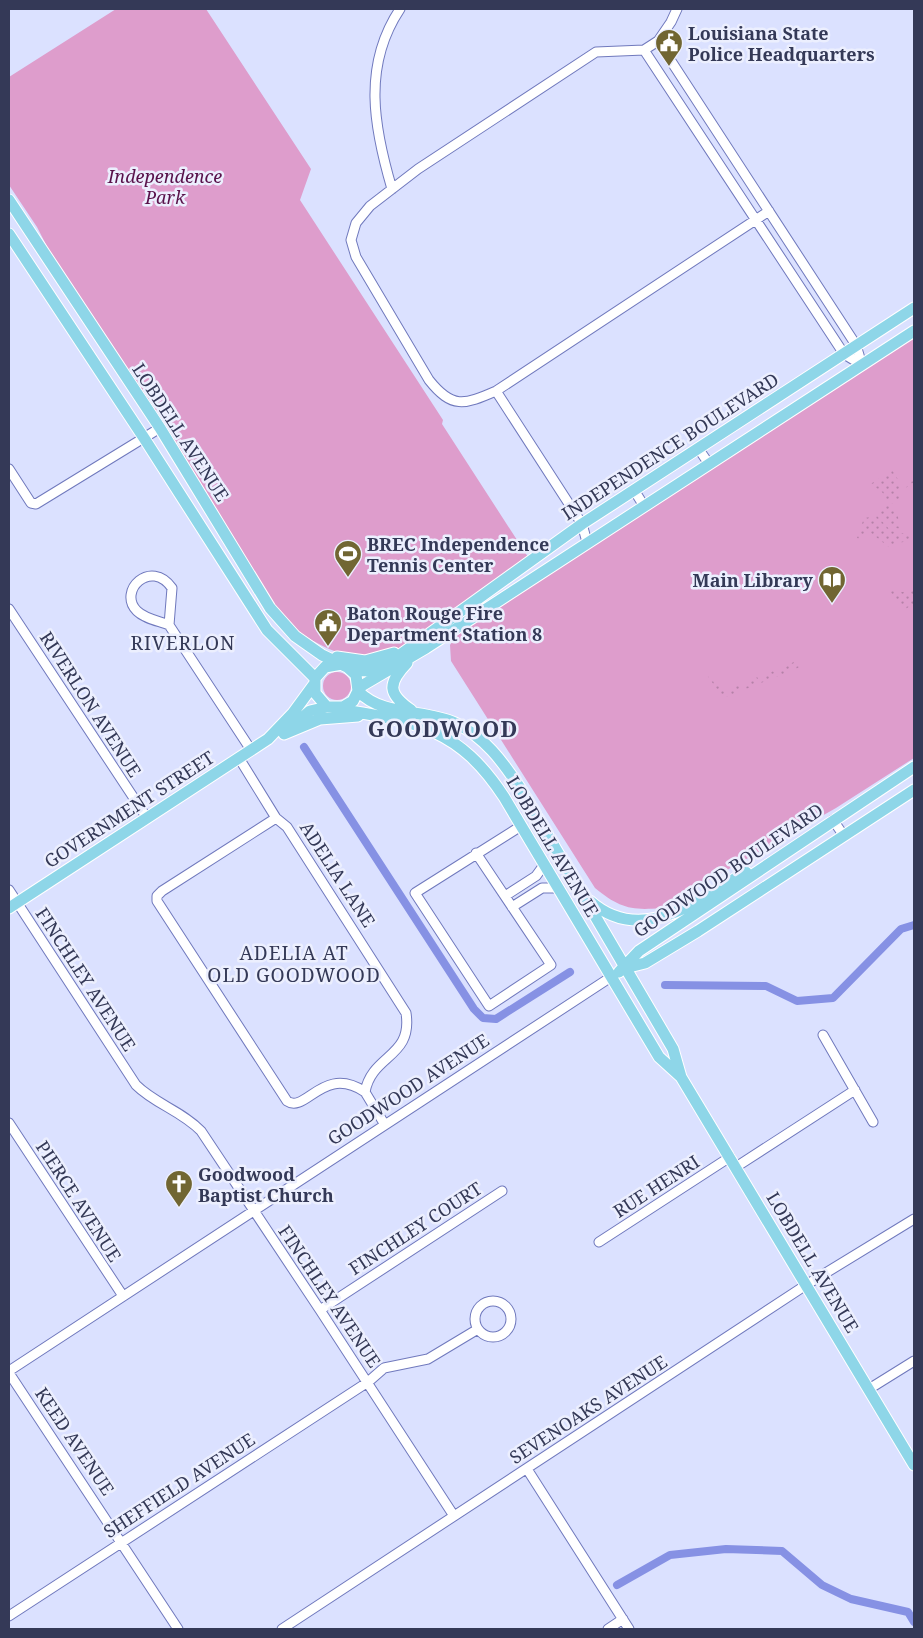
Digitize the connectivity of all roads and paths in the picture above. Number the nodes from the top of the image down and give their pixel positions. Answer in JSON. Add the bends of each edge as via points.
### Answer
{"nodes":[{"id":1,"x":400,"y":9,"type":"edge"},
{"id":2,"x":677,"y":9,"type":"edge"},
{"id":3,"x":658,"y":41,"type":"junction"},
{"id":4,"x":644,"y":50,"type":"junction"},
{"id":5,"x":392,"y":189,"type":"junction"},
{"id":6,"x":9,"y":200,"type":"edge"},
{"id":7,"x":770,"y":212,"type":"junction"},
{"id":8,"x":9,"y":216,"type":"edge"},
{"id":9,"x":756,"y":221,"type":"junction"},
{"id":10,"x":25,"y":226,"type":"junction"},
{"id":11,"x":9,"y":234,"type":"edge"},
{"id":12,"x":914,"y":308,"type":"edge"},
{"id":13,"x":914,"y":332,"type":"edge"},
{"id":14,"x":856,"y":345,"type":"junction"},
{"id":15,"x":844,"y":354,"type":"junction"},
{"id":16,"x":862,"y":366,"type":"junction"},
{"id":17,"x":496,"y":391,"type":"junction"},
{"id":18,"x":160,"y":428,"type":"junction"},
{"id":19,"x":144,"y":438,"type":"junction"},
{"id":20,"x":698,"y":448,"type":"junction"},
{"id":21,"x":709,"y":464,"type":"junction"},
{"id":22,"x":9,"y":469,"type":"edge"},
{"id":23,"x":634,"y":490,"type":"junction"},
{"id":24,"x":644,"y":506,"type":"junction"},
{"id":25,"x":582,"y":524,"type":"junction"},
{"id":26,"x":587,"y":542,"type":"junction"},
{"id":27,"x":9,"y":609,"type":"edge"},
{"id":28,"x":169,"y":625,"type":"junction"},
{"id":29,"x":414,"y":644,"type":"junction"},
{"id":30,"x":322,"y":655,"type":"junction"},
{"id":31,"x":413,"y":656,"type":"junction"},
{"id":32,"x":347,"y":667,"type":"junction"},
{"id":33,"x":304,"y":668,"type":"junction"},
{"id":34,"x":315,"y":681,"type":"junction"},
{"id":35,"x":358,"y":689,"type":"junction"},
{"id":36,"x":305,"y":697,"type":"junction"},
{"id":37,"x":332,"y":708,"type":"junction"},
{"id":38,"x":414,"y":712,"type":"junction"},
{"id":39,"x":367,"y":714,"type":"junction"},
{"id":40,"x":455,"y":723,"type":"junction"},
{"id":41,"x":284,"y":734,"type":"junction"},
{"id":42,"x":446,"y":737,"type":"junction"},
{"id":43,"x":268,"y":739,"type":"junction"},
{"id":44,"x":251,"y":750,"type":"junction"},
{"id":45,"x":238,"y":758,"type":"junction"},
{"id":46,"x":914,"y":767,"type":"edge"},
{"id":47,"x":520,"y":788,"type":"junction"},
{"id":48,"x":914,"y":790,"type":"edge"},
{"id":49,"x":504,"y":798,"type":"junction"},
{"id":50,"x":147,"y":818,"type":"junction"},
{"id":51,"x":276,"y":818,"type":"junction"},
{"id":52,"x":833,"y":820,"type":"junction"},
{"id":53,"x":521,"y":826,"type":"junction"},
{"id":54,"x":844,"y":836,"type":"junction"},
{"id":55,"x":806,"y":837,"type":"junction"},
{"id":56,"x":476,"y":853,"type":"junction"},
{"id":57,"x":544,"y":865,"type":"junction"},
{"id":58,"x":558,"y":888,"type":"junction"},
{"id":59,"x":9,"y":890,"type":"edge"},
{"id":60,"x":584,"y":895,"type":"junction"},
{"id":61,"x":505,"y":896,"type":"junction"},
{"id":62,"x":722,"y":898,"type":"junction"},
{"id":63,"x":13,"y":905,"type":"edge"},
{"id":64,"x":512,"y":906,"type":"junction"},
{"id":65,"x":698,"y":931,"type":"junction"},
{"id":66,"x":625,"y":968,"type":"junction"},
{"id":67,"x":611,"y":977,"type":"junction"},
{"id":68,"x":823,"y":1035,"type":"dead end"},
{"id":69,"x":681,"y":1077,"type":"junction"},
{"id":70,"x":855,"y":1090,"type":"junction"},
{"id":71,"x":365,"y":1092,"type":"junction"},
{"id":72,"x":874,"y":1122,"type":"dead end"},
{"id":73,"x":9,"y":1123,"type":"edge"},
{"id":74,"x":385,"y":1125,"type":"junction"},
{"id":75,"x":733,"y":1162,"type":"junction"},
{"id":76,"x":502,"y":1191,"type":"dead end"},
{"id":77,"x":254,"y":1210,"type":"junction"},
{"id":78,"x":914,"y":1219,"type":"edge"},
{"id":79,"x":599,"y":1242,"type":"dead end"},
{"id":80,"x":806,"y":1285,"type":"junction"},
{"id":81,"x":123,"y":1296,"type":"junction"},
{"id":82,"x":320,"y":1310,"type":"junction"},
{"id":83,"x":478,"y":1329,"type":"junction"},
{"id":84,"x":914,"y":1361,"type":"edge"},
{"id":85,"x":9,"y":1372,"type":"edge"},
{"id":86,"x":368,"y":1382,"type":"junction"},
{"id":87,"x":869,"y":1389,"type":"junction"},
{"id":88,"x":914,"y":1465,"type":"edge"},
{"id":89,"x":527,"y":1469,"type":"junction"},
{"id":90,"x":454,"y":1516,"type":"junction"},
{"id":91,"x":122,"y":1541,"type":"junction"},
{"id":92,"x":9,"y":1616,"type":"edge"},
{"id":93,"x":623,"y":1619,"type":"junction"},
{"id":94,"x":178,"y":1629,"type":"edge"},
{"id":95,"x":282,"y":1629,"type":"edge"},
{"id":96,"x":608,"y":1629,"type":"edge"},
{"id":97,"x":630,"y":1629,"type":"edge"}],
"edges":[{"from":1,"to":5,"type":"street","via":[[383,46],[374,89],[375,121]]},
{"from":2,"to":3,"type":"street"},
{"from":3,"to":4,"type":"street"},
{"from":3,"to":7,"type":"street"},
{"from":4,"to":5,"type":"street","via":[[596,52]]},
{"from":4,"to":9,"type":"street"},
{"from":5,"to":17,"type":"street","via":[[370,206],[356,223],[351,240],[356,258],[440,394],[457,403],[472,402]]},
{"from":6,"to":10,"type":"main road","name":"LOBDELL AVENUE"},
{"from":7,"to":9,"type":"street"},
{"from":7,"to":14,"type":"street"},
{"from":8,"to":10,"type":"main road"},
{"from":9,"to":15,"type":"street"},
{"from":9,"to":17,"type":"street"},
{"from":10,"to":18,"type":"main road","name":"LOBDELL AVENUE"},
{"from":11,"to":19,"type":"main road","name":"LOBDELL AVENUE"},
{"from":12,"to":14,"type":"main road","name":"INDEPENDENCE BOULEVARD"},
{"from":13,"to":16,"type":"main road","name":"INDEPENDENCE BOULEVARD"},
{"from":14,"to":15,"type":"main road","name":"INDEPENDENCE BOULEVARD"},
{"from":14,"to":16,"type":"street"},
{"from":15,"to":16,"type":"street"},
{"from":15,"to":20,"type":"main road","name":"INDEPENDENCE BOULEVARD"},
{"from":16,"to":21,"type":"main road","name":"INDEPENDENCE BOULEVARD"},
{"from":17,"to":25,"type":"street"},
{"from":18,"to":19,"type":"street"},
{"from":18,"to":30,"type":"main road","name":"LOBDELL AVENUE","via":[[270,608],[295,636]]},
{"from":19,"to":22,"type":"street","via":[[36,504],[31,503]]},
{"from":19,"to":33,"type":"main road","name":"LOBDELL AVENUE","via":[[268,630]]},
{"from":20,"to":21,"type":"street"},
{"from":20,"to":23,"type":"main road","name":"INDEPENDENCE BOULEVARD"},
{"from":21,"to":24,"type":"main road","name":"INDEPENDENCE BOULEVARD"},
{"from":23,"to":24,"type":"street"},
{"from":23,"to":25,"type":"main road","name":"INDEPENDENCE BOULEVARD"},
{"from":24,"to":26,"type":"main road","name":"INDEPENDENCE BOULEVARD"},
{"from":25,"to":26,"type":"street"},
{"from":25,"to":29,"type":"main road","name":"INDEPENDENCE BOULEVARD"},
{"from":26,"to":31,"type":"main road","name":"INDEPENDENCE BOULEVARD"},
{"from":27,"to":50,"type":"street","name":"RIVERLON AVENUE"},
{"from":28,"to":28,"type":"street","via":[[172,588],[160,576],[151,575],[136,583],[131,591],[132,605],[137,612]]},
{"from":28,"to":44,"type":"street"},
{"from":29,"to":30,"type":"main road","via":[[374,660]]},
{"from":29,"to":32,"type":"main road","via":[[381,667],[369,671]]},
{"from":30,"to":32,"type":"main road","name":"LOBDELL AVENUE"},
{"from":31,"to":35,"type":"main road"},
{"from":31,"to":38,"type":"main road","via":[[398,672],[393,688],[400,703]]},
{"from":32,"to":34,"type":"main road","via":[[326,667]]},
{"from":32,"to":35,"type":"main road","via":[[358,680]]},
{"from":33,"to":34,"type":"main road","name":"LOBDELL AVENUE"},
{"from":33,"to":36,"type":"main road"},
{"from":34,"to":36,"type":"main road","name":"GOVERNMENT STREET"},
{"from":34,"to":37,"type":"main road","via":[[315,693]]},
{"from":35,"to":37,"type":"main road","via":[[348,705]]},
{"from":35,"to":38,"type":"main road","name":"LOBDELL AVENUE","via":[[378,706]]},
{"from":36,"to":43,"type":"main road","name":"GOVERNMENT STREET"},
{"from":37,"to":39,"type":"main road","name":"LOBDELL AVENUE"},
{"from":37,"to":41,"type":"main road","name":"GOVERNMENT STREET","via":[[304,715]]},
{"from":38,"to":40,"type":"main road","name":"LOBDELL AVENUE"},
{"from":39,"to":41,"type":"main road","via":[[320,720]]},
{"from":39,"to":42,"type":"main road","name":"LOBDELL AVENUE","via":[[410,722]]},
{"from":40,"to":42,"type":"main road"},
{"from":40,"to":47,"type":"main road","name":"LOBDELL AVENUE","via":[[490,747]]},
{"from":41,"to":43,"type":"main road","name":"GOVERNMENT STREET"},
{"from":42,"to":49,"type":"main road","name":"LOBDELL AVENUE","via":[[478,764]]},
{"from":43,"to":44,"type":"main road","name":"GOVERNMENT STREET"},
{"from":44,"to":45,"type":"main road","name":"GOVERNMENT STREET"},
{"from":45,"to":50,"type":"main road","name":"GOVERNMENT STREET"},
{"from":45,"to":51,"type":"street","name":"ADELIA LANE"},
{"from":46,"to":52,"type":"main road","name":"GOODWOOD BOULEVARD"},
{"from":47,"to":49,"type":"main road"},
{"from":47,"to":60,"type":"main road","name":"LOBDELL AVENUE"},
{"from":48,"to":54,"type":"main road","name":"GOODWOOD BOULEVARD"},
{"from":49,"to":53,"type":"main road","name":"LOBDELL AVENUE"},
{"from":50,"to":63,"type":"main road","name":"GOVERNMENT STREET"},
{"from":51,"to":71,"type":"street","name":"ADELIA LANE","via":[[287,827],[406,1013],[405,1040],[394,1054],[375,1068]]},
{"from":51,"to":71,"type":"street","via":[[162,891],[156,899],[290,1103],[298,1103],[324,1086],[335,1083],[352,1085]]},
{"from":52,"to":54,"type":"street"},
{"from":52,"to":55,"type":"main road","name":"GOODWOOD BOULEVARD"},
{"from":53,"to":56,"type":"street"},
{"from":53,"to":57,"type":"main road","name":"LOBDELL AVENUE"},
{"from":54,"to":65,"type":"main road","name":"GOODWOOD BOULEVARD"},
{"from":55,"to":60,"type":"main road","via":[[668,916],[640,922],[619,918],[599,909]]},
{"from":55,"to":62,"type":"main road","name":"GOODWOOD BOULEVARD"},
{"from":56,"to":61,"type":"street"},
{"from":56,"to":64,"type":"street","via":[[415,893],[489,1006],[551,965]]},
{"from":57,"to":58,"type":"main road","name":"LOBDELL AVENUE"},
{"from":57,"to":61,"type":"street","via":[[536,876]]},
{"from":58,"to":64,"type":"street","via":[[542,888]]},
{"from":58,"to":67,"type":"main road","name":"LOBDELL AVENUE"},
{"from":59,"to":63,"type":"street","name":"FINCHLEY AVENUE"},
{"from":60,"to":66,"type":"main road","name":"LOBDELL AVENUE"},
{"from":61,"to":64,"type":"street"},
{"from":62,"to":65,"type":"main road","via":[[700,918]]},
{"from":62,"to":66,"type":"main road","name":"GOODWOOD BOULEVARD","via":[[639,952]]},
{"from":63,"to":77,"type":"street","name":"FINCHLEY AVENUE","via":[[136,1085],[196,1126]]},
{"from":65,"to":66,"type":"main road","name":"GOODWOOD BOULEVARD","via":[[645,964]]},
{"from":66,"to":67,"type":"main road","name":"GOODWOOD AVENUE"},
{"from":66,"to":69,"type":"main road","name":"LOBDELL AVENUE","via":[[673,1048]]},
{"from":67,"to":69,"type":"main road","name":"LOBDELL AVENUE","via":[[659,1057]]},
{"from":67,"to":74,"type":"street","name":"GOODWOOD AVENUE"},
{"from":68,"to":70,"type":"street"},
{"from":69,"to":75,"type":"main road","name":"LOBDELL AVENUE"},
{"from":70,"to":72,"type":"street"},
{"from":70,"to":75,"type":"street","name":"RUE HENRI"},
{"from":71,"to":74,"type":"street"},
{"from":73,"to":81,"type":"street","name":"PIERCE AVENUE"},
{"from":74,"to":77,"type":"street","name":"GOODWOOD AVENUE"},
{"from":75,"to":79,"type":"street","name":"RUE HENRI"},
{"from":75,"to":80,"type":"main road","name":"LOBDELL AVENUE"},
{"from":76,"to":82,"type":"street","name":"FINCHLEY COURT"},
{"from":77,"to":81,"type":"street","name":"GOODWOOD AVENUE"},
{"from":77,"to":82,"type":"street","name":"FINCHLEY AVENUE"},
{"from":78,"to":80,"type":"street","name":"SEVENOAKS AVENUE"},
{"from":80,"to":87,"type":"main road","name":"LOBDELL AVENUE"},
{"from":80,"to":89,"type":"street","name":"SEVENOAKS AVENUE"},
{"from":81,"to":85,"type":"street","name":"GOODWOOD AVENUE"},
{"from":82,"to":86,"type":"street","name":"FINCHLEY AVENUE"},
{"from":83,"to":83,"type":"street","via":[[476,1314],[486,1302],[502,1303],[508,1309],[510,1324],[500,1336],[484,1335]]},
{"from":83,"to":86,"type":"street","name":"SHEFFIELD AVENUE","via":[[428,1359],[384,1368]]},
{"from":84,"to":87,"type":"street"},
{"from":85,"to":91,"type":"street","name":"KEED AVENUE"},
{"from":86,"to":90,"type":"street","name":"FINCHLEY AVENUE"},
{"from":86,"to":91,"type":"street","name":"SHEFFIELD AVENUE"},
{"from":87,"to":88,"type":"main road","name":"LOBDELL AVENUE"},
{"from":89,"to":90,"type":"street","name":"SEVENOAKS AVENUE"},
{"from":89,"to":93,"type":"street"},
{"from":90,"to":95,"type":"street","name":"SEVENOAKS AVENUE"},
{"from":91,"to":92,"type":"street","name":"SHEFFIELD AVENUE"},
{"from":91,"to":94,"type":"street","name":"KEED AVENUE"},
{"from":93,"to":96,"type":"street"},
{"from":93,"to":97,"type":"street"}]}
